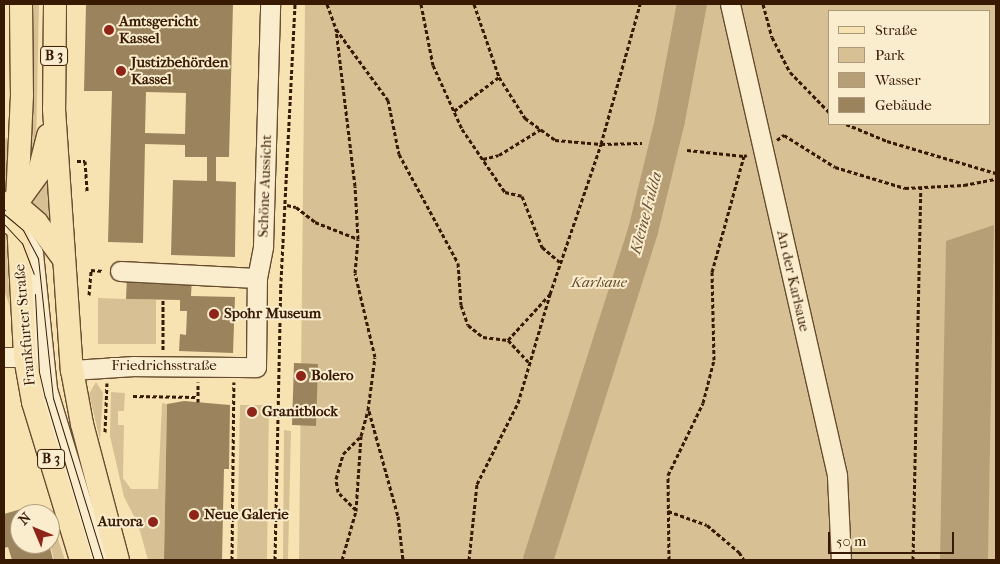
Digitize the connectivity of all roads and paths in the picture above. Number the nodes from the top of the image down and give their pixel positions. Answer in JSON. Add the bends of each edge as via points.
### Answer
{"nodes":[{"id":1,"x":20,"y":4,"type":"edge"},
{"id":2,"x":55,"y":4,"type":"edge"},
{"id":3,"x":270,"y":4,"type":"edge"},
{"id":4,"x":295,"y":4,"type":"edge"},
{"id":5,"x":327,"y":4,"type":"edge"},
{"id":6,"x":421,"y":4,"type":"edge"},
{"id":7,"x":474,"y":4,"type":"edge"},
{"id":8,"x":640,"y":4,"type":"edge"},
{"id":9,"x":730,"y":4,"type":"edge"},
{"id":10,"x":763,"y":4,"type":"edge"},
{"id":11,"x":336,"y":29,"type":"junction"},
{"id":12,"x":499,"y":77,"type":"junction"},
{"id":13,"x":22,"y":95,"type":"junction"},
{"id":14,"x":54,"y":109,"type":"junction"},
{"id":15,"x":454,"y":111,"type":"junction"},
{"id":16,"x":828,"y":111,"type":"edge"},
{"id":17,"x":848,"y":125,"type":"edge"},
{"id":18,"x":4,"y":126,"type":"edge"},
{"id":19,"x":541,"y":129,"type":"junction"},
{"id":20,"x":784,"y":135,"type":"dead end"},
{"id":21,"x":642,"y":143,"type":"dead end"},
{"id":22,"x":601,"y":144,"type":"junction"},
{"id":23,"x":763,"y":149,"type":"junction"},
{"id":24,"x":687,"y":150,"type":"dead end"},
{"id":25,"x":744,"y":156,"type":"junction"},
{"id":26,"x":483,"y":160,"type":"junction"},
{"id":27,"x":76,"y":161,"type":"dead end"},
{"id":28,"x":996,"y":173,"type":"edge"},
{"id":29,"x":996,"y":179,"type":"edge"},
{"id":30,"x":921,"y":188,"type":"junction"},
{"id":31,"x":87,"y":192,"type":"dead end"},
{"id":32,"x":10,"y":205,"type":"edge"},
{"id":33,"x":287,"y":205,"type":"junction"},
{"id":34,"x":358,"y":239,"type":"junction"},
{"id":35,"x":64,"y":259,"type":"junction"},
{"id":36,"x":560,"y":262,"type":"junction"},
{"id":37,"x":120,"y":271,"type":"joint"},
{"id":38,"x":257,"y":278,"type":"junction"},
{"id":39,"x":550,"y":294,"type":"junction"},
{"id":40,"x":89,"y":295,"type":"dead end"},
{"id":41,"x":163,"y":300,"type":"dead end"},
{"id":42,"x":4,"y":310,"type":"edge"},
{"id":43,"x":508,"y":340,"type":"junction"},
{"id":44,"x":14,"y":357,"type":"edge"},
{"id":45,"x":530,"y":364,"type":"junction"},
{"id":46,"x":163,"y":366,"type":"junction"},
{"id":47,"x":234,"y":366,"type":"junction"},
{"id":48,"x":256,"y":367,"type":"joint"},
{"id":49,"x":81,"y":368,"type":"junction"},
{"id":50,"x":198,"y":388,"type":"dead end"},
{"id":51,"x":133,"y":396,"type":"dead end"},
{"id":52,"x":197,"y":397,"type":"junction"},
{"id":53,"x":198,"y":402,"type":"dead end"},
{"id":54,"x":368,"y":410,"type":"junction"},
{"id":55,"x":105,"y":436,"type":"dead end"},
{"id":56,"x":361,"y":436,"type":"junction"},
{"id":57,"x":356,"y":511,"type":"junction"},
{"id":58,"x":668,"y":511,"type":"junction"},
{"id":59,"x":82,"y":560,"type":"edge"},
{"id":60,"x":99,"y":560,"type":"edge"},
{"id":61,"x":118,"y":560,"type":"edge"},
{"id":62,"x":232,"y":560,"type":"edge"},
{"id":63,"x":275,"y":560,"type":"edge"},
{"id":64,"x":342,"y":560,"type":"edge"},
{"id":65,"x":402,"y":560,"type":"edge"},
{"id":66,"x":469,"y":560,"type":"edge"},
{"id":67,"x":669,"y":560,"type":"edge"},
{"id":68,"x":744,"y":560,"type":"edge"},
{"id":69,"x":841,"y":560,"type":"edge"},
{"id":70,"x":913,"y":560,"type":"edge"}],
"edges":[{"from":1,"to":13,"type":"main road","name":"Frankfurter Straße","number":"B 3"},
{"from":2,"to":14,"type":"main road","number":"B 3"},
{"from":3,"to":38,"type":"street","name":"Schöne Aussicht","via":[[263,246]]},
{"from":4,"to":33,"type":"path"},
{"from":5,"to":11,"type":"path"},
{"from":6,"to":15,"type":"path","via":[[433,65]]},
{"from":7,"to":12,"type":"path"},
{"from":8,"to":22,"type":"path"},
{"from":9,"to":23,"type":"street","name":"An der Karlsaue"},
{"from":10,"to":16,"type":"path","via":[[772,36],[787,66],[803,88]]},
{"from":11,"to":34,"type":"path","via":[[355,186]]},
{"from":11,"to":43,"type":"path","via":[[388,100],[399,154],[458,262],[461,305],[468,325],[483,336]]},
{"from":12,"to":15,"type":"path"},
{"from":12,"to":19,"type":"path","via":[[525,118]]},
{"from":13,"to":18,"type":"main road"},
{"from":13,"to":32,"type":"main road","name":"Frankfurter Straße","number":"B 3"},
{"from":14,"to":32,"type":"main road","via":[[39,172]]},
{"from":14,"to":35,"type":"main road","number":"B 3"},
{"from":15,"to":26,"type":"path"},
{"from":17,"to":28,"type":"path","via":[[887,141]]},
{"from":19,"to":22,"type":"path","via":[[555,140]]},
{"from":19,"to":26,"type":"path","via":[[499,155]]},
{"from":20,"to":30,"type":"path","via":[[835,167],[905,188]]},
{"from":21,"to":22,"type":"path"},
{"from":22,"to":36,"type":"path"},
{"from":23,"to":25,"type":"path"},
{"from":23,"to":69,"type":"street","name":"An der Karlsaue","via":[[837,476]]},
{"from":24,"to":25,"type":"path"},
{"from":25,"to":58,"type":"path","via":[[712,272],[714,360],[703,403],[668,475]]},
{"from":26,"to":36,"type":"path","via":[[505,192],[522,196],[542,247]]},
{"from":27,"to":31,"type":"path","via":[[85,162]]},
{"from":29,"to":30,"type":"path","via":[[964,186]]},
{"from":30,"to":70,"type":"path"},
{"from":32,"to":35,"type":"main road","via":[[47,234]]},
{"from":32,"to":44,"type":"main road","name":"Frankfurter Straße","number":"B 3"},
{"from":32,"to":60,"type":"street","via":[[33,253],[47,389]]},
{"from":33,"to":34,"type":"path","via":[[296,207],[315,222]]},
{"from":33,"to":63,"type":"path","via":[[281,281]]},
{"from":34,"to":54,"type":"path","via":[[355,273],[375,357]]},
{"from":35,"to":49,"type":"main road","number":"B 3"},
{"from":36,"to":39,"type":"path"},
{"from":37,"to":38,"type":"street"},
{"from":37,"to":40,"type":"path","via":[[92,270]]},
{"from":38,"to":48,"type":"street","name":"Schöne Aussicht"},
{"from":39,"to":43,"type":"path"},
{"from":39,"to":45,"type":"path"},
{"from":41,"to":46,"type":"path"},
{"from":42,"to":44,"type":"main road"},
{"from":43,"to":45,"type":"path"},
{"from":44,"to":59,"type":"main road","name":"Frankfurter Straße","number":"B 3","via":[[33,402]]},
{"from":45,"to":66,"type":"path","via":[[518,403],[477,484]]},
{"from":46,"to":47,"type":"street","name":"Friedrichsstraße"},
{"from":46,"to":49,"type":"street","name":"Friedrichsstraße"},
{"from":47,"to":48,"type":"street","name":"Friedrichsstraße"},
{"from":47,"to":62,"type":"path"},
{"from":49,"to":55,"type":"path","via":[[107,382]]},
{"from":49,"to":61,"type":"main road","number":"B 3","via":[[82,424]]},
{"from":50,"to":52,"type":"path"},
{"from":51,"to":52,"type":"path"},
{"from":52,"to":53,"type":"path"},
{"from":54,"to":56,"type":"path"},
{"from":54,"to":65,"type":"path","via":[[398,516]]},
{"from":56,"to":57,"type":"path"},
{"from":56,"to":57,"type":"path","via":[[343,454],[336,479],[338,492]]},
{"from":57,"to":64,"type":"path"},
{"from":58,"to":67,"type":"path"},
{"from":58,"to":68,"type":"path","via":[[707,525],[740,552]]}]}
